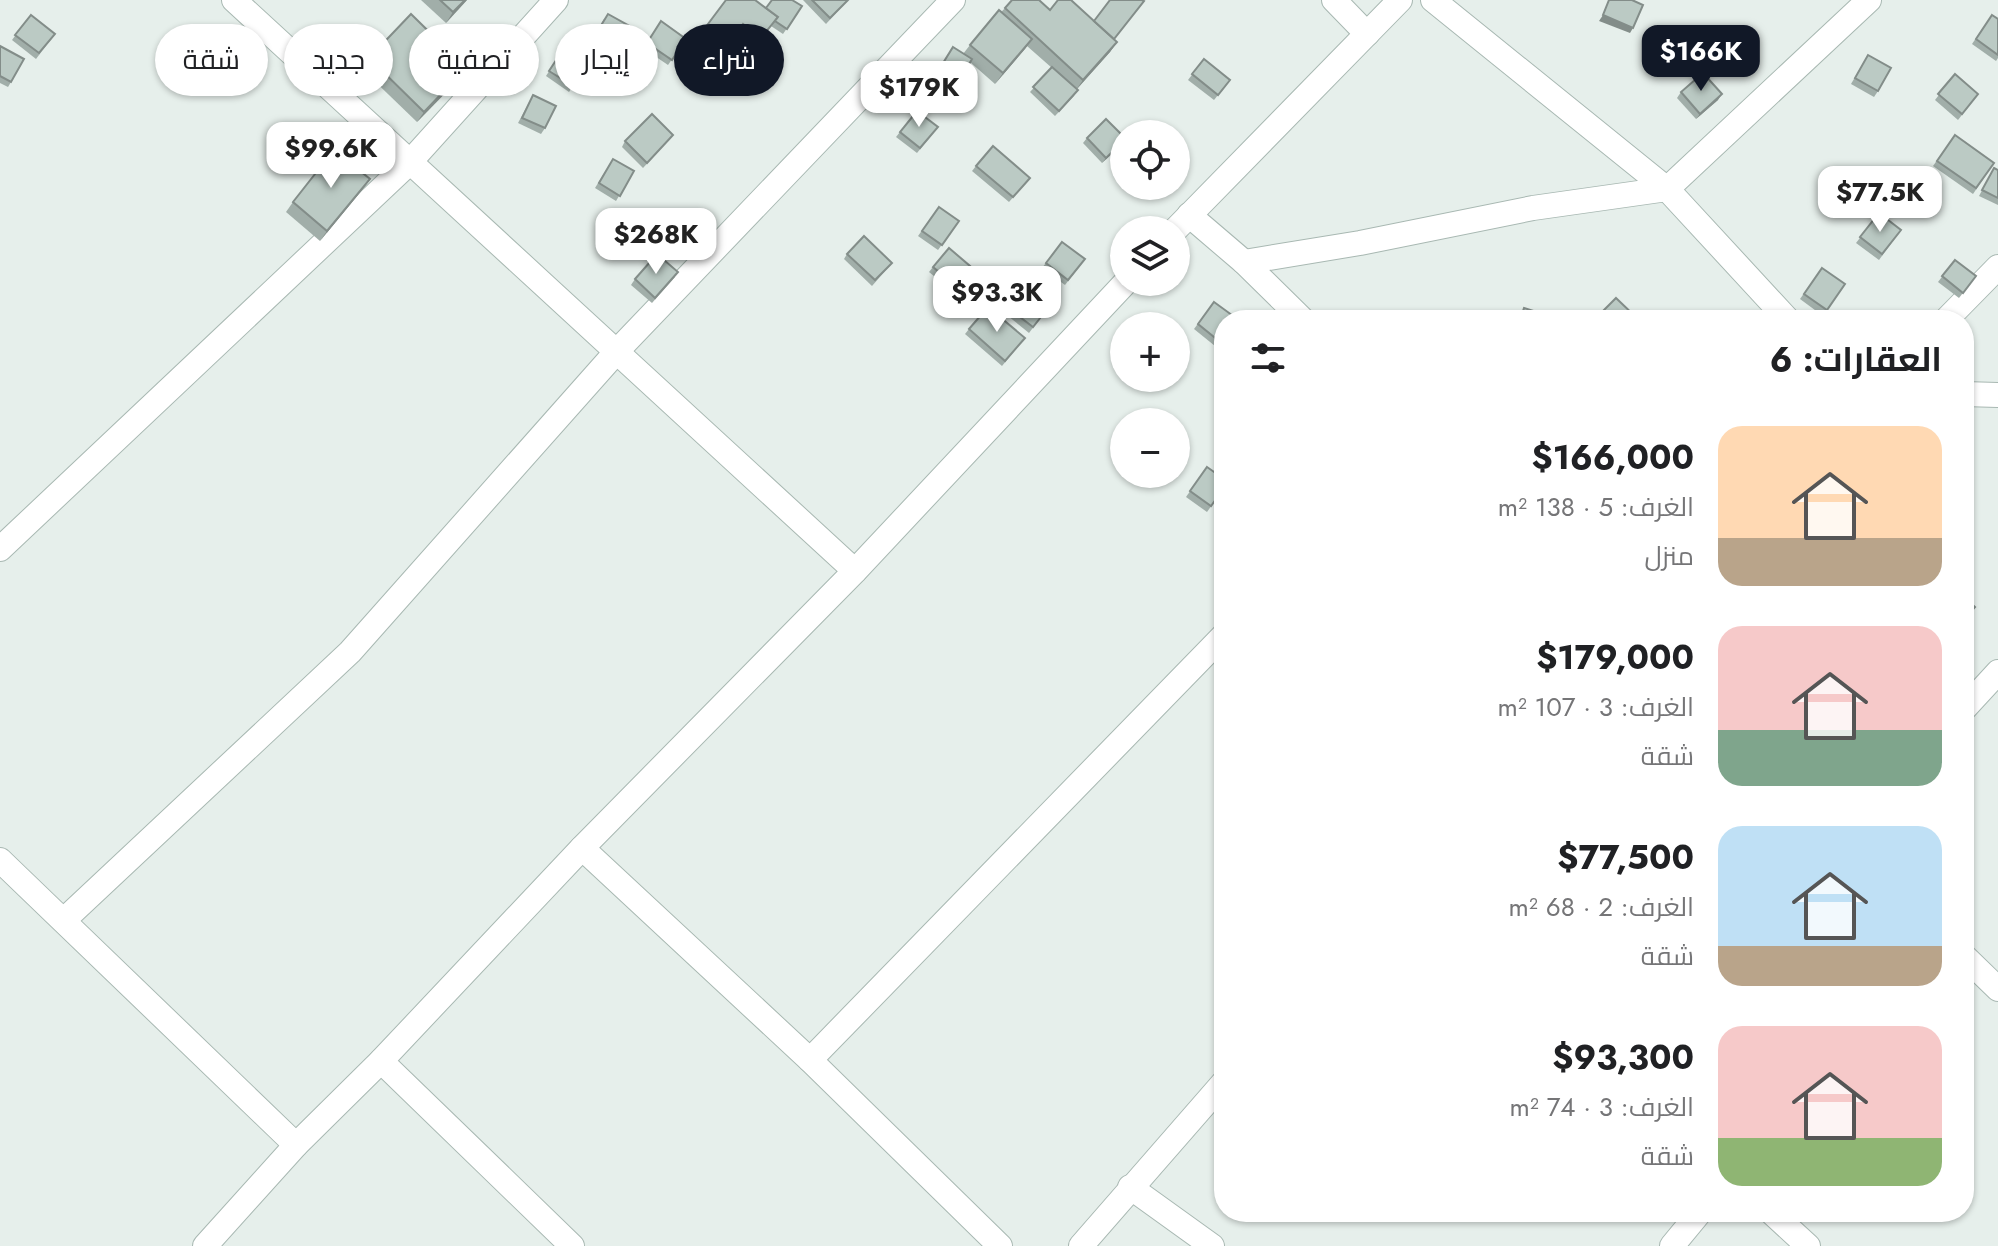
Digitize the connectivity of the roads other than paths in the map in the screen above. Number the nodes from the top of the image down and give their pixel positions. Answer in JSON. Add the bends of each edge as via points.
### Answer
{"nodes":[{"id":1,"x":234,"y":0,"type":"edge"},
{"id":2,"x":556,"y":0,"type":"edge"},
{"id":3,"x":953,"y":0,"type":"edge"},
{"id":4,"x":1334,"y":0,"type":"edge"},
{"id":5,"x":1400,"y":0,"type":"edge"},
{"id":6,"x":1433,"y":0,"type":"edge"},
{"id":7,"x":1869,"y":0,"type":"edge"},
{"id":8,"x":1367,"y":34,"type":"junction"},
{"id":9,"x":409,"y":163,"type":"junction"},
{"id":10,"x":1667,"y":189,"type":"junction"},
{"id":11,"x":1188,"y":216,"type":"edge"},
{"id":12,"x":1190,"y":227,"type":"edge"},
{"id":13,"x":1244,"y":262,"type":"junction"},
{"id":14,"x":1998,"y":267,"type":"edge"},
{"id":15,"x":1113,"y":296,"type":"edge"},
{"id":16,"x":1293,"y":310,"type":"edge"},
{"id":17,"x":1779,"y":310,"type":"edge"},
{"id":18,"x":1956,"y":310,"type":"edge"},
{"id":19,"x":618,"y":350,"type":"junction"},
{"id":20,"x":1974,"y":394,"type":"edge"},
{"id":21,"x":1998,"y":395,"type":"edge"},
{"id":22,"x":0,"y":549,"type":"edge"},
{"id":23,"x":855,"y":571,"type":"junction"},
{"id":24,"x":1214,"y":645,"type":"edge"},
{"id":25,"x":1998,"y":672,"type":"edge"},
{"id":26,"x":1974,"y":698,"type":"edge"},
{"id":27,"x":582,"y":848,"type":"junction"},
{"id":28,"x":0,"y":860,"type":"edge"},
{"id":29,"x":64,"y":920,"type":"junction"},
{"id":30,"x":1974,"y":966,"type":"edge"},
{"id":31,"x":1998,"y":989,"type":"edge"},
{"id":32,"x":810,"y":1060,"type":"junction"},
{"id":33,"x":381,"y":1061,"type":"junction"},
{"id":34,"x":1214,"y":1093,"type":"edge"},
{"id":35,"x":296,"y":1145,"type":"junction"},
{"id":36,"x":1130,"y":1187,"type":"junction"},
{"id":37,"x":1692,"y":1222,"type":"edge"},
{"id":38,"x":1782,"y":1222,"type":"edge"},
{"id":39,"x":205,"y":1246,"type":"edge"},
{"id":40,"x":572,"y":1246,"type":"edge"},
{"id":41,"x":1000,"y":1246,"type":"edge"},
{"id":42,"x":1081,"y":1246,"type":"edge"},
{"id":43,"x":1212,"y":1246,"type":"edge"},
{"id":44,"x":1672,"y":1246,"type":"edge"},
{"id":45,"x":1808,"y":1246,"type":"edge"}],
"edges":[{"from":1,"to":9,"type":"street"},
{"from":2,"to":9,"type":"street"},
{"from":3,"to":19,"type":"street"},
{"from":4,"to":8,"type":"street"},
{"from":5,"to":8,"type":"street"},
{"from":6,"to":10,"type":"street"},
{"from":7,"to":10,"type":"street"},
{"from":8,"to":11,"type":"street"},
{"from":9,"to":19,"type":"street"},
{"from":9,"to":22,"type":"street"},
{"from":10,"to":13,"type":"street","via":[[1533,208]]},
{"from":10,"to":17,"type":"street"},
{"from":12,"to":13,"type":"street"},
{"from":13,"to":16,"type":"street"},
{"from":14,"to":18,"type":"street"},
{"from":15,"to":23,"type":"street"},
{"from":19,"to":23,"type":"street"},
{"from":19,"to":29,"type":"street","via":[[350,652]]},
{"from":20,"to":21,"type":"street"},
{"from":23,"to":27,"type":"street"},
{"from":24,"to":32,"type":"street"},
{"from":25,"to":26,"type":"street"},
{"from":27,"to":32,"type":"street"},
{"from":27,"to":33,"type":"street"},
{"from":28,"to":29,"type":"street"},
{"from":29,"to":35,"type":"street"},
{"from":30,"to":31,"type":"street"},
{"from":32,"to":41,"type":"street"},
{"from":33,"to":35,"type":"street"},
{"from":33,"to":40,"type":"street"},
{"from":34,"to":36,"type":"street"},
{"from":35,"to":39,"type":"street"},
{"from":36,"to":42,"type":"street"},
{"from":36,"to":43,"type":"street"},
{"from":37,"to":44,"type":"street"},
{"from":38,"to":45,"type":"street"}]}
